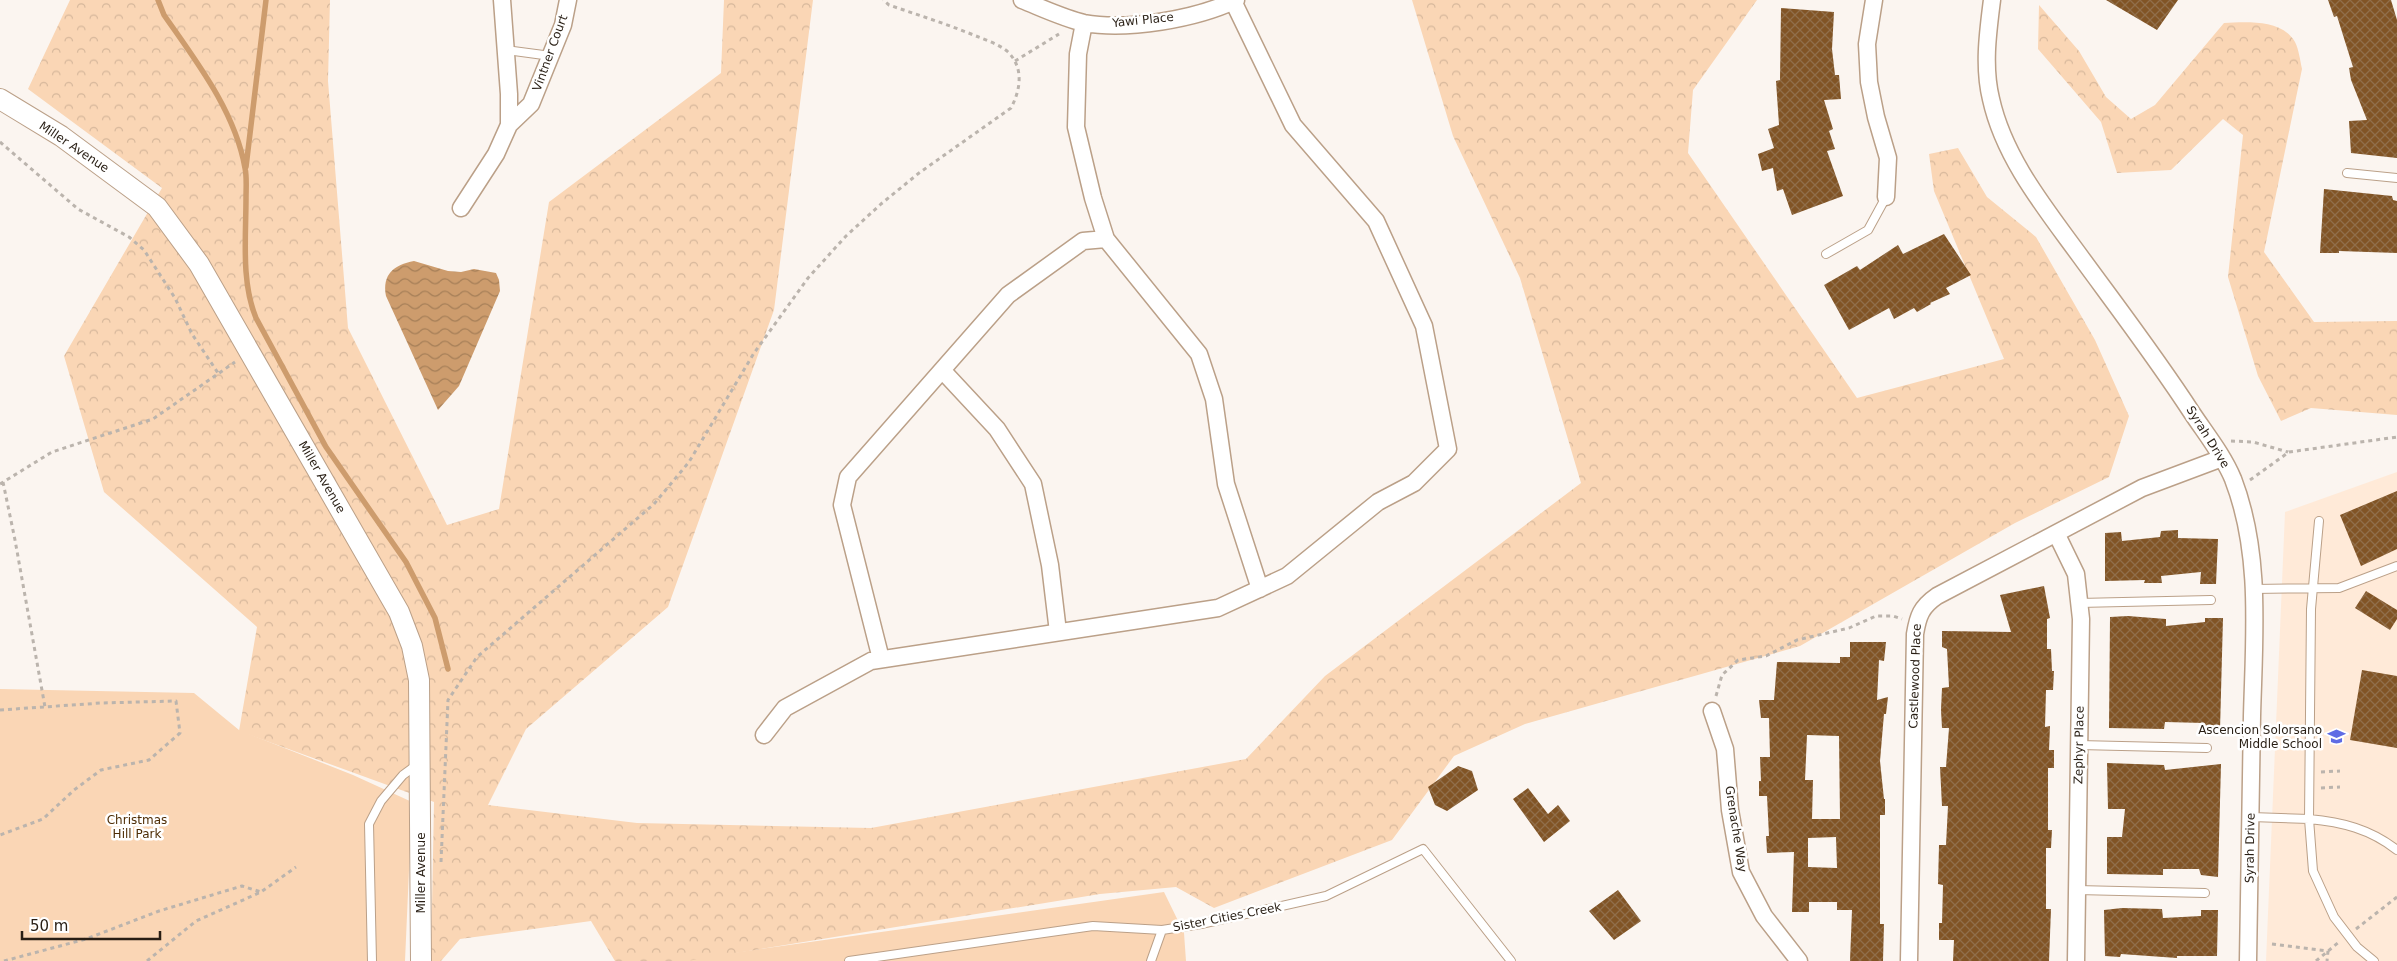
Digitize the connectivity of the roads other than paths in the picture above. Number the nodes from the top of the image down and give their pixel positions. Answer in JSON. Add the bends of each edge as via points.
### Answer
{"nodes":[{"id":1,"x":502,"y":0,"type":"edge"},
{"id":2,"x":568,"y":0,"type":"edge"},
{"id":3,"x":1022,"y":0,"type":"edge"},
{"id":4,"x":1874,"y":0,"type":"edge"},
{"id":5,"x":1992,"y":0,"type":"edge"},
{"id":6,"x":1234,"y":1,"type":"edge"},
{"id":7,"x":1084,"y":23,"type":"junction"},
{"id":8,"x":506,"y":50,"type":"junction"},
{"id":9,"x":552,"y":56,"type":"junction"},
{"id":10,"x":0,"y":99,"type":"edge"},
{"id":11,"x":509,"y":125,"type":"junction"},
{"id":12,"x":2347,"y":173,"type":"dead end"},
{"id":13,"x":2397,"y":178,"type":"edge"},
{"id":14,"x":1886,"y":197,"type":"joint"},
{"id":15,"x":461,"y":208,"type":"dead end"},
{"id":16,"x":1106,"y":239,"type":"junction"},
{"id":17,"x":1826,"y":254,"type":"dead end"},
{"id":18,"x":942,"y":370,"type":"junction"},
{"id":19,"x":2222,"y":458,"type":"junction"},
{"id":20,"x":2319,"y":521,"type":"dead end"},
{"id":21,"x":2057,"y":535,"type":"junction"},
{"id":22,"x":2397,"y":566,"type":"edge"},
{"id":23,"x":1260,"y":589,"type":"junction"},
{"id":24,"x":2253,"y":589,"type":"junction"},
{"id":25,"x":2312,"y":589,"type":"junction"},
{"id":26,"x":2211,"y":600,"type":"dead end"},
{"id":27,"x":2079,"y":603,"type":"junction"},
{"id":28,"x":1058,"y":632,"type":"junction"},
{"id":29,"x":881,"y":659,"type":"junction"},
{"id":30,"x":1712,"y":711,"type":"road end"},
{"id":31,"x":764,"y":735,"type":"dead end"},
{"id":32,"x":2079,"y":745,"type":"junction"},
{"id":33,"x":2207,"y":748,"type":"dead end"},
{"id":34,"x":421,"y":761,"type":"junction"},
{"id":35,"x":2250,"y":817,"type":"junction"},
{"id":36,"x":2309,"y":819,"type":"junction"},
{"id":37,"x":2397,"y":850,"type":"edge"},
{"id":38,"x":2077,"y":890,"type":"junction"},
{"id":39,"x":2205,"y":893,"type":"dead end"},
{"id":40,"x":1162,"y":930,"type":"junction"},
{"id":41,"x":372,"y":961,"type":"edge"},
{"id":42,"x":421,"y":961,"type":"edge"},
{"id":43,"x":849,"y":961,"type":"edge"},
{"id":44,"x":1151,"y":961,"type":"edge"},
{"id":45,"x":1511,"y":961,"type":"edge"},
{"id":46,"x":1799,"y":961,"type":"edge"},
{"id":47,"x":1909,"y":961,"type":"edge"},
{"id":48,"x":2076,"y":961,"type":"edge"},
{"id":49,"x":2248,"y":961,"type":"edge"},
{"id":50,"x":2374,"y":961,"type":"edge"}],
"edges":[{"from":1,"to":8,"type":"street","name":"Vintner Court"},
{"from":2,"to":9,"type":"street","name":"Vintner Court"},
{"from":3,"to":7,"type":"street","name":"Yawi Place"},
{"from":4,"to":14,"type":"street","via":[[1867,44],[1869,82],[1888,158]]},
{"from":5,"to":19,"type":"street","name":"Syrah Drive","via":[[1987,71],[2000,132],[2034,191],[2167,374]]},
{"from":6,"to":7,"type":"street","name":"Yawi Place","via":[[1162,20],[1124,25]]},
{"from":6,"to":23,"type":"street","via":[[1293,125],[1376,221],[1424,326],[1448,449],[1414,482],[1378,502],[1287,576]]},
{"from":7,"to":16,"type":"street","via":[[1078,54],[1076,127]]},
{"from":8,"to":9,"type":"lane"},
{"from":8,"to":11,"type":"street","name":"Vintner Court"},
{"from":9,"to":11,"type":"street","name":"Vintner Court","via":[[531,104]]},
{"from":10,"to":34,"type":"street","name":"Miller Avenue","via":[[61,136],[157,207],[199,264],[399,612],[412,646],[419,680]]},
{"from":11,"to":15,"type":"street","name":"Vintner Court","via":[[481,181]]},
{"from":12,"to":13,"type":"lane"},
{"from":14,"to":17,"type":"lane","via":[[1868,230]]},
{"from":16,"to":18,"type":"street","via":[[1084,241],[1008,294]]},
{"from":16,"to":23,"type":"street","via":[[1199,354],[1214,399],[1226,484]]},
{"from":18,"to":28,"type":"street","via":[[997,429],[1033,484],[1050,565]]},
{"from":18,"to":29,"type":"street","via":[[848,477],[842,505]]},
{"from":19,"to":21,"type":"street","name":"Castlewood Place","via":[[2142,488]]},
{"from":19,"to":24,"type":"street","name":"Syrah Drive","via":[[2248,529],[2253,558]]},
{"from":20,"to":25,"type":"lane"},
{"from":21,"to":27,"type":"street","name":"Zephyr Place","via":[[2076,574]]},
{"from":21,"to":47,"type":"street","name":"Castlewood Place","via":[[1937,596],[1925,605],[1918,616]]},
{"from":22,"to":25,"type":"lane","via":[[2340,588]]},
{"from":23,"to":28,"type":"street","via":[[1218,608]]},
{"from":24,"to":25,"type":"lane"},
{"from":24,"to":35,"type":"street","name":"Syrah Drive"},
{"from":25,"to":36,"type":"lane"},
{"from":26,"to":27,"type":"lane"},
{"from":27,"to":32,"type":"street","name":"Zephyr Place"},
{"from":28,"to":29,"type":"street"},
{"from":29,"to":31,"type":"street","via":[[870,661],[786,708]]},
{"from":30,"to":46,"type":"street","name":"Grenache Way","via":[[1725,749],[1730,810],[1741,872],[1764,916]]},
{"from":32,"to":33,"type":"lane"},
{"from":32,"to":38,"type":"street","name":"Zephyr Place"},
{"from":34,"to":41,"type":"lane","via":[[403,775],[381,801],[369,824]]},
{"from":34,"to":42,"type":"street","name":"Miller Avenue"},
{"from":35,"to":36,"type":"lane"},
{"from":35,"to":49,"type":"street","name":"Syrah Drive"},
{"from":36,"to":37,"type":"lane","via":[[2355,826]]},
{"from":36,"to":50,"type":"lane","via":[[2312,871],[2334,916],[2357,947]]},
{"from":38,"to":39,"type":"lane"},
{"from":38,"to":48,"type":"street","name":"Zephyr Place"},
{"from":40,"to":43,"type":"lane","name":"Sister Cities Creek","via":[[1093,926]]},
{"from":40,"to":44,"type":"lane"},
{"from":40,"to":45,"type":"lane","name":"Sister Cities Creek","via":[[1326,896],[1423,849]]}]}
